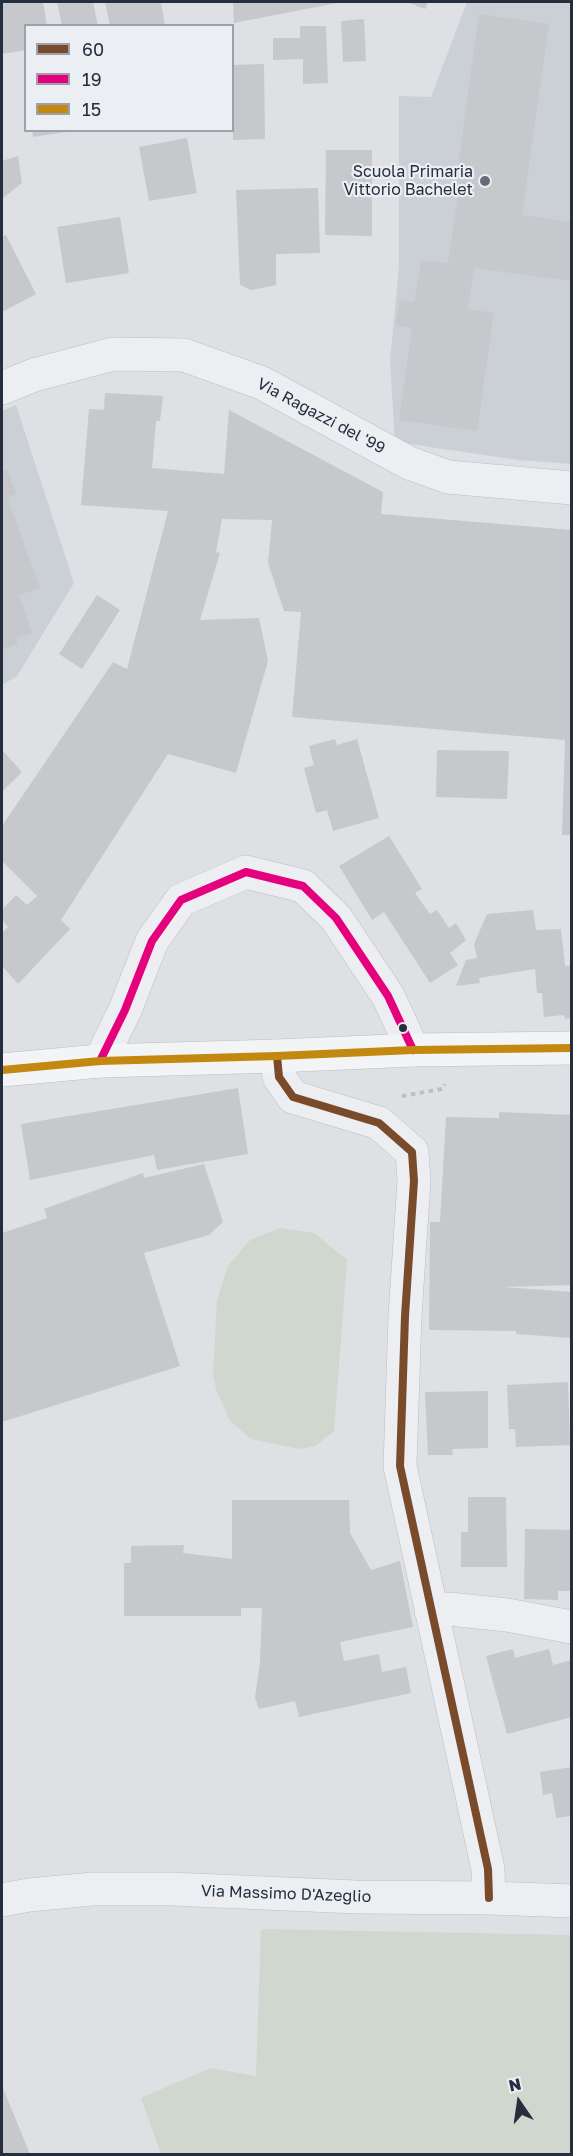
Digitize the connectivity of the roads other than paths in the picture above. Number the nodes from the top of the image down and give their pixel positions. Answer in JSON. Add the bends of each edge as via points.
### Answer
{"nodes":[{"id":1,"x":2,"y":388,"type":"edge"},
{"id":2,"x":572,"y":488,"type":"edge"},
{"id":3,"x":572,"y":1048,"type":"edge"},
{"id":4,"x":413,"y":1050,"type":"junction"},
{"id":5,"x":277,"y":1056,"type":"junction"},
{"id":6,"x":100,"y":1061,"type":"junction"},
{"id":7,"x":2,"y":1070,"type":"edge"},
{"id":8,"x":431,"y":1611,"type":"junction"},
{"id":9,"x":572,"y":1627,"type":"edge"},
{"id":10,"x":489,"y":1898,"type":"junction"},
{"id":11,"x":2,"y":1900,"type":"edge"},
{"id":12,"x":572,"y":1901,"type":"edge"}],
"edges":[{"from":1,"to":2,"type":"street","name":"Via Ragazzi del '99","via":[[34,375],[113,354],[184,355],[262,383],[409,463],[448,477]]},
{"from":3,"to":4,"type":"main road"},
{"from":4,"to":5,"type":"main road"},
{"from":4,"to":6,"type":"street","via":[[388,996],[336,918],[303,886],[246,872],[181,900],[152,941]]},
{"from":5,"to":6,"type":"main road"},
{"from":5,"to":8,"type":"street","via":[[279,1077],[293,1097],[378,1124],[412,1152],[414,1181],[400,1466]]},
{"from":6,"to":7,"type":"main road"},
{"from":8,"to":9,"type":"street","via":[[507,1615]]},
{"from":8,"to":10,"type":"street","via":[[488,1869]]},
{"from":10,"to":11,"type":"street","name":"Via Massimo D'Azeglio","via":[[92,1889]]},
{"from":10,"to":12,"type":"street","name":"Via Massimo D'Azeglio"}]}
